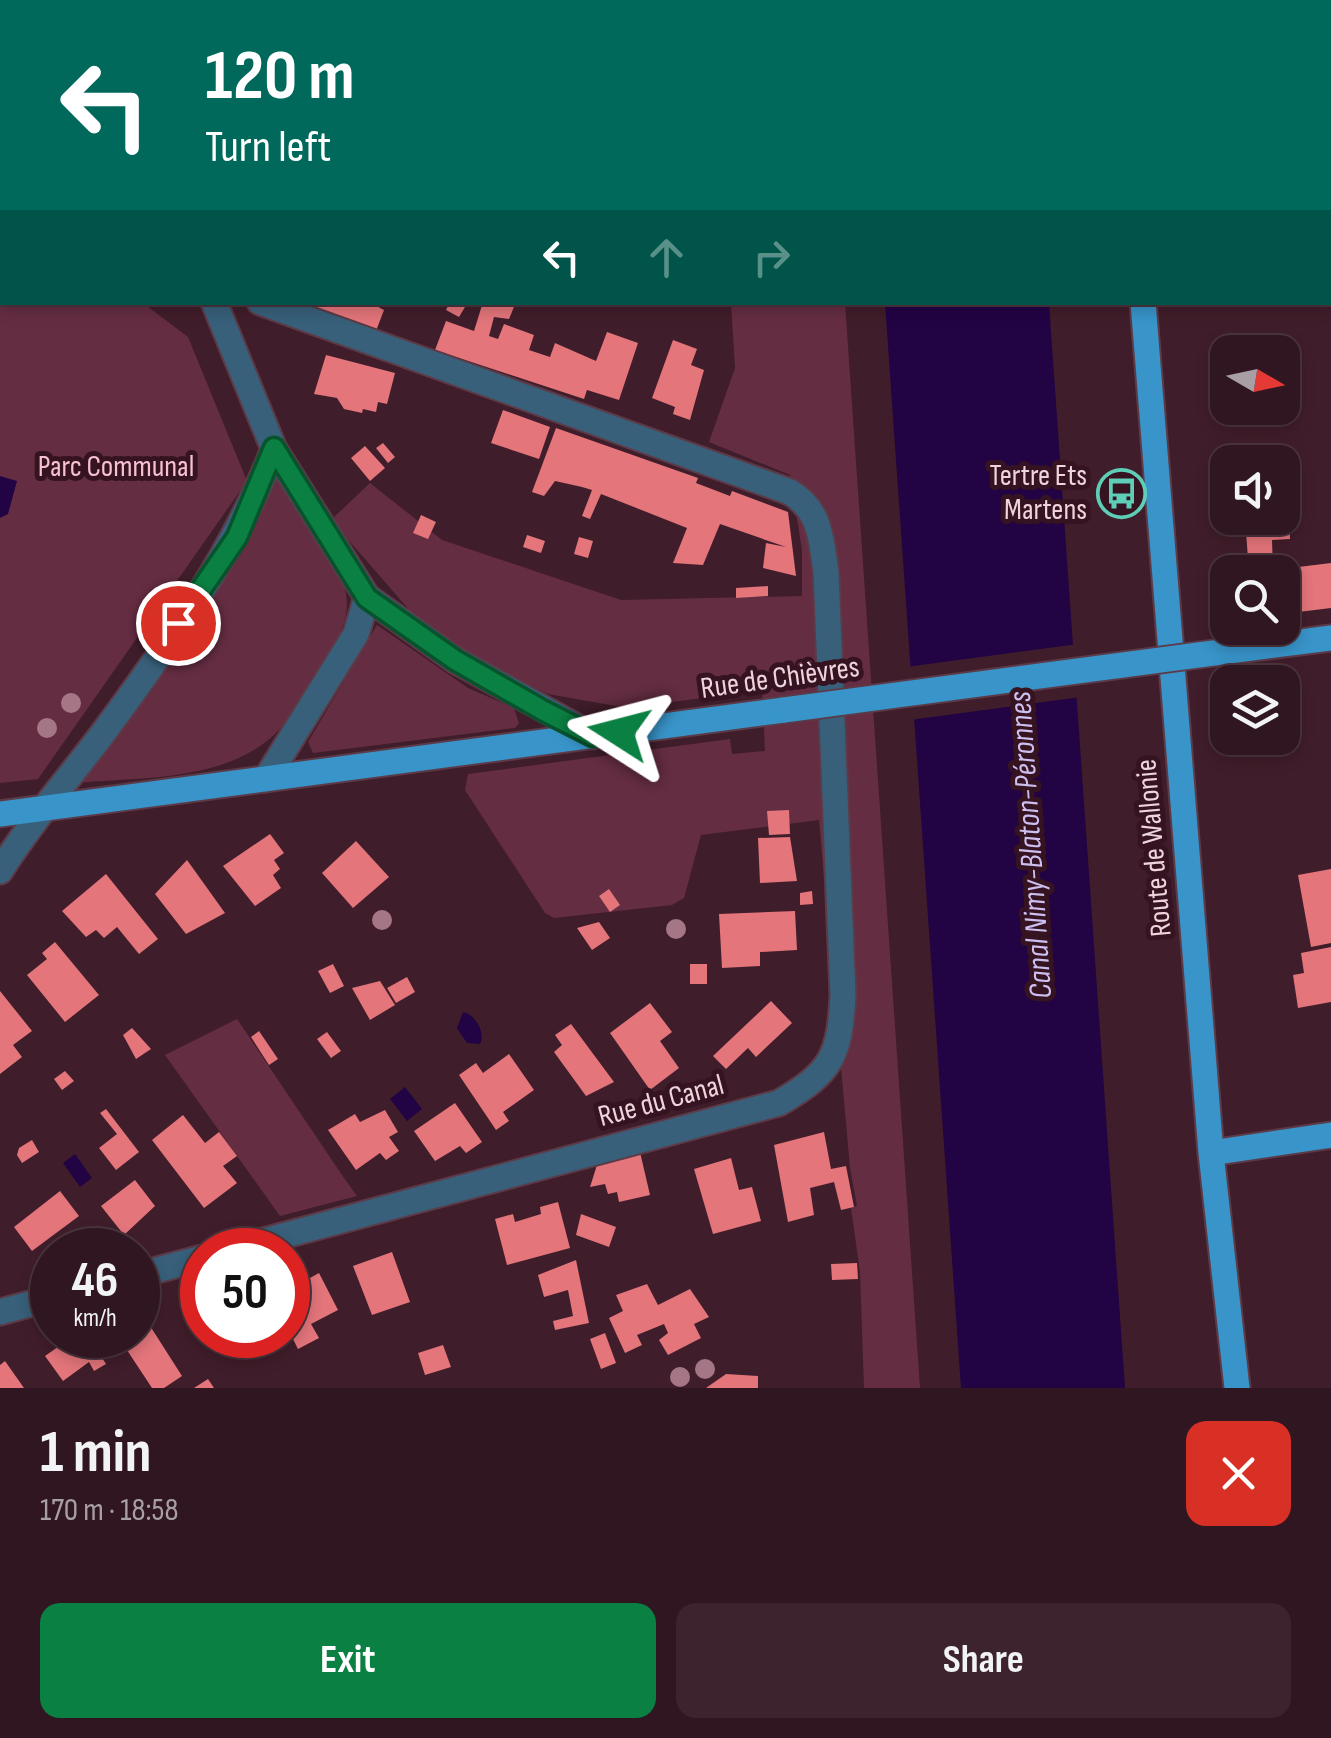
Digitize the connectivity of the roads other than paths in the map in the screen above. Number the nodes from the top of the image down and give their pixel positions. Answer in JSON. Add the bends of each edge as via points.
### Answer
{"nodes":[{"id":1,"x":215,"y":305,"type":"edge"},
{"id":2,"x":268,"y":305,"type":"edge"},
{"id":3,"x":1143,"y":305,"type":"edge"},
{"id":4,"x":274,"y":448,"type":"junction"},
{"id":5,"x":367,"y":598,"type":"junction"},
{"id":6,"x":1331,"y":638,"type":"edge"},
{"id":7,"x":593,"y":736,"type":"junction"},
{"id":8,"x":266,"y":779,"type":"junction"},
{"id":9,"x":40,"y":808,"type":"junction"},
{"id":10,"x":0,"y":814,"type":"edge"},
{"id":11,"x":0,"y":871,"type":"edge"},
{"id":12,"x":1331,"y":1135,"type":"edge"},
{"id":13,"x":1211,"y":1153,"type":"junction"},
{"id":14,"x":310,"y":1229,"type":"edge"},
{"id":15,"x":30,"y":1304,"type":"edge"},
{"id":16,"x":0,"y":1312,"type":"edge"},
{"id":17,"x":1237,"y":1388,"type":"edge"}],
"edges":[{"from":1,"to":4,"type":"street"},
{"from":2,"to":14,"type":"street","name":"Rue du Canal","via":[[804,500],[817,518],[826,572],[842,1022],[839,1047],[810,1084],[779,1103]]},
{"from":3,"to":13,"type":"main road","name":"Route de Wallonie"},
{"from":4,"to":5,"type":"street"},
{"from":4,"to":9,"type":"street","via":[[237,537],[100,737]]},
{"from":5,"to":7,"type":"street","via":[[455,660]]},
{"from":5,"to":8,"type":"street","via":[[356,634]]},
{"from":6,"to":7,"type":"main road","name":"Rue de Chièvres","bridge":true},
{"from":7,"to":8,"type":"main road","name":"Rue de Chièvres"},
{"from":8,"to":9,"type":"main road","name":"Rue de Chièvres"},
{"from":9,"to":10,"type":"main road","name":"Rue de Chièvres"},
{"from":9,"to":11,"type":"street"},
{"from":12,"to":13,"type":"main road"},
{"from":13,"to":17,"type":"main road","name":"Route de Wallonie"},
{"from":15,"to":16,"type":"street"}]}
